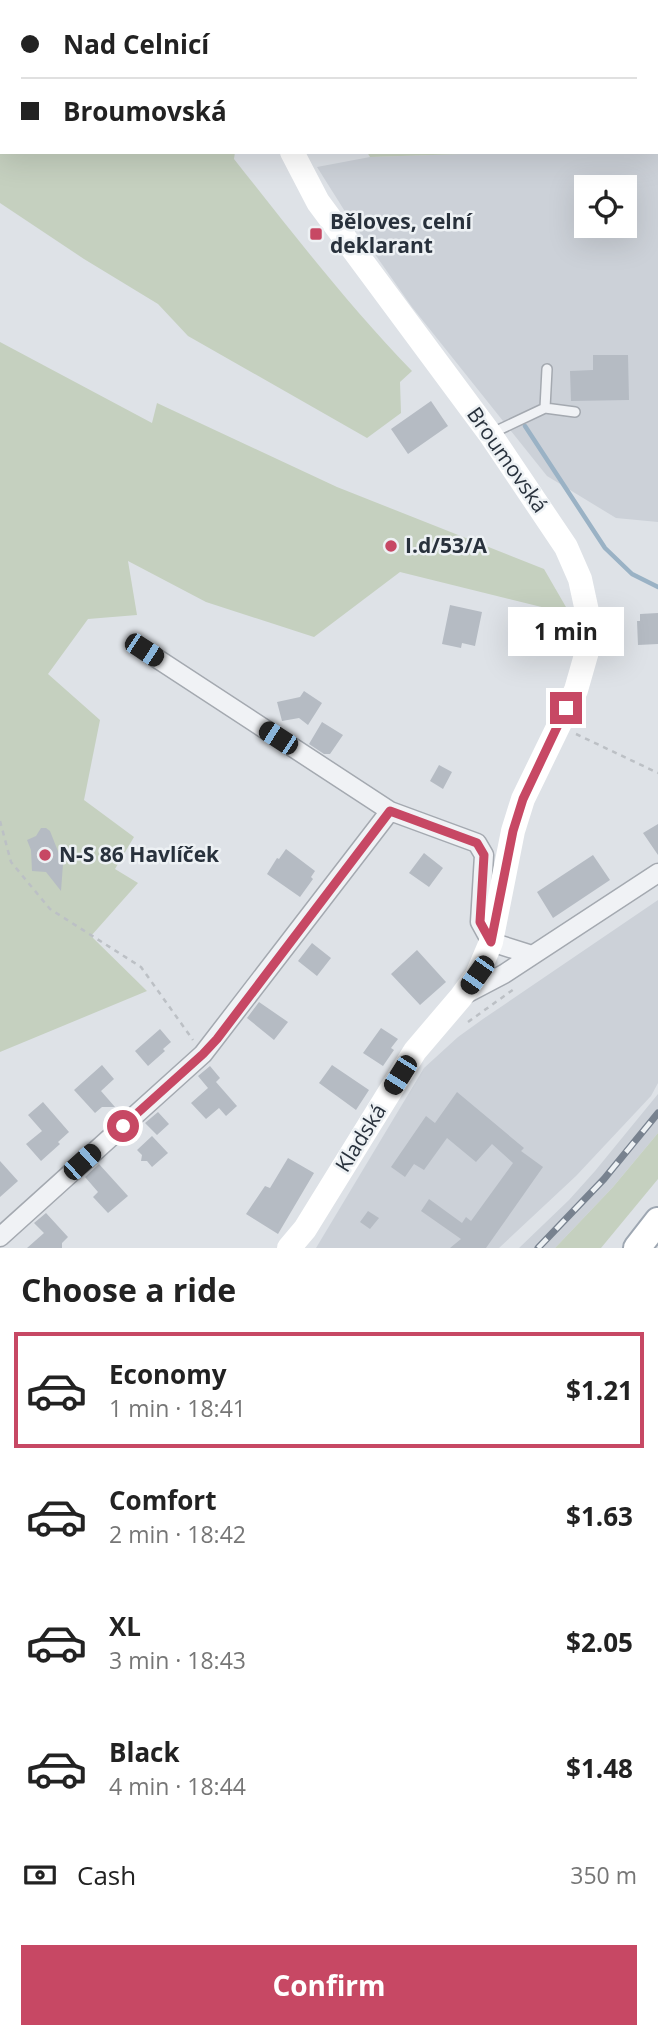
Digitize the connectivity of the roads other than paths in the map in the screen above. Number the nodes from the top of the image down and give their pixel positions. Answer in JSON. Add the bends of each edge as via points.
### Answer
{"nodes":[{"id":1,"x":293,"y":154,"type":"edge"},
{"id":2,"x":547,"y":369,"type":"dead end"},
{"id":3,"x":545,"y":408,"type":"junction"},
{"id":4,"x":575,"y":412,"type":"dead end"},
{"id":5,"x":490,"y":434,"type":"junction"},
{"id":6,"x":144,"y":650,"type":"dead end"},
{"id":7,"x":523,"y":799,"type":"joint"},
{"id":8,"x":390,"y":811,"type":"junction"},
{"id":9,"x":658,"y":873,"type":"edge"},
{"id":10,"x":491,"y":942,"type":"junction"},
{"id":11,"x":532,"y":955,"type":"junction"},
{"id":12,"x":461,"y":997,"type":"junction"},
{"id":13,"x":0,"y":1237,"type":"edge"},
{"id":14,"x":289,"y":1248,"type":"edge"}],
"edges":[{"from":1,"to":5,"type":"main road","name":"Broumovská","via":[[325,212]]},
{"from":2,"to":3,"type":"lane"},
{"from":3,"to":4,"type":"lane"},
{"from":3,"to":5,"type":"lane"},
{"from":5,"to":7,"type":"main road","name":"Broumovská","via":[[566,547],[580,579],[590,625],[576,690]]},
{"from":6,"to":8,"type":"street"},
{"from":7,"to":10,"type":"main road","name":"Kladská"},
{"from":8,"to":10,"type":"street","via":[[482,848],[480,922]]},
{"from":8,"to":13,"type":"street","via":[[203,1054]]},
{"from":9,"to":11,"type":"street","name":"Kladská"},
{"from":10,"to":11,"type":"street"},
{"from":10,"to":12,"type":"main road","name":"Kladská","via":[[477,975]]},
{"from":11,"to":12,"type":"street","name":"Kladská"},
{"from":12,"to":14,"type":"main road","name":"Kladská","via":[[415,1051]]}]}
